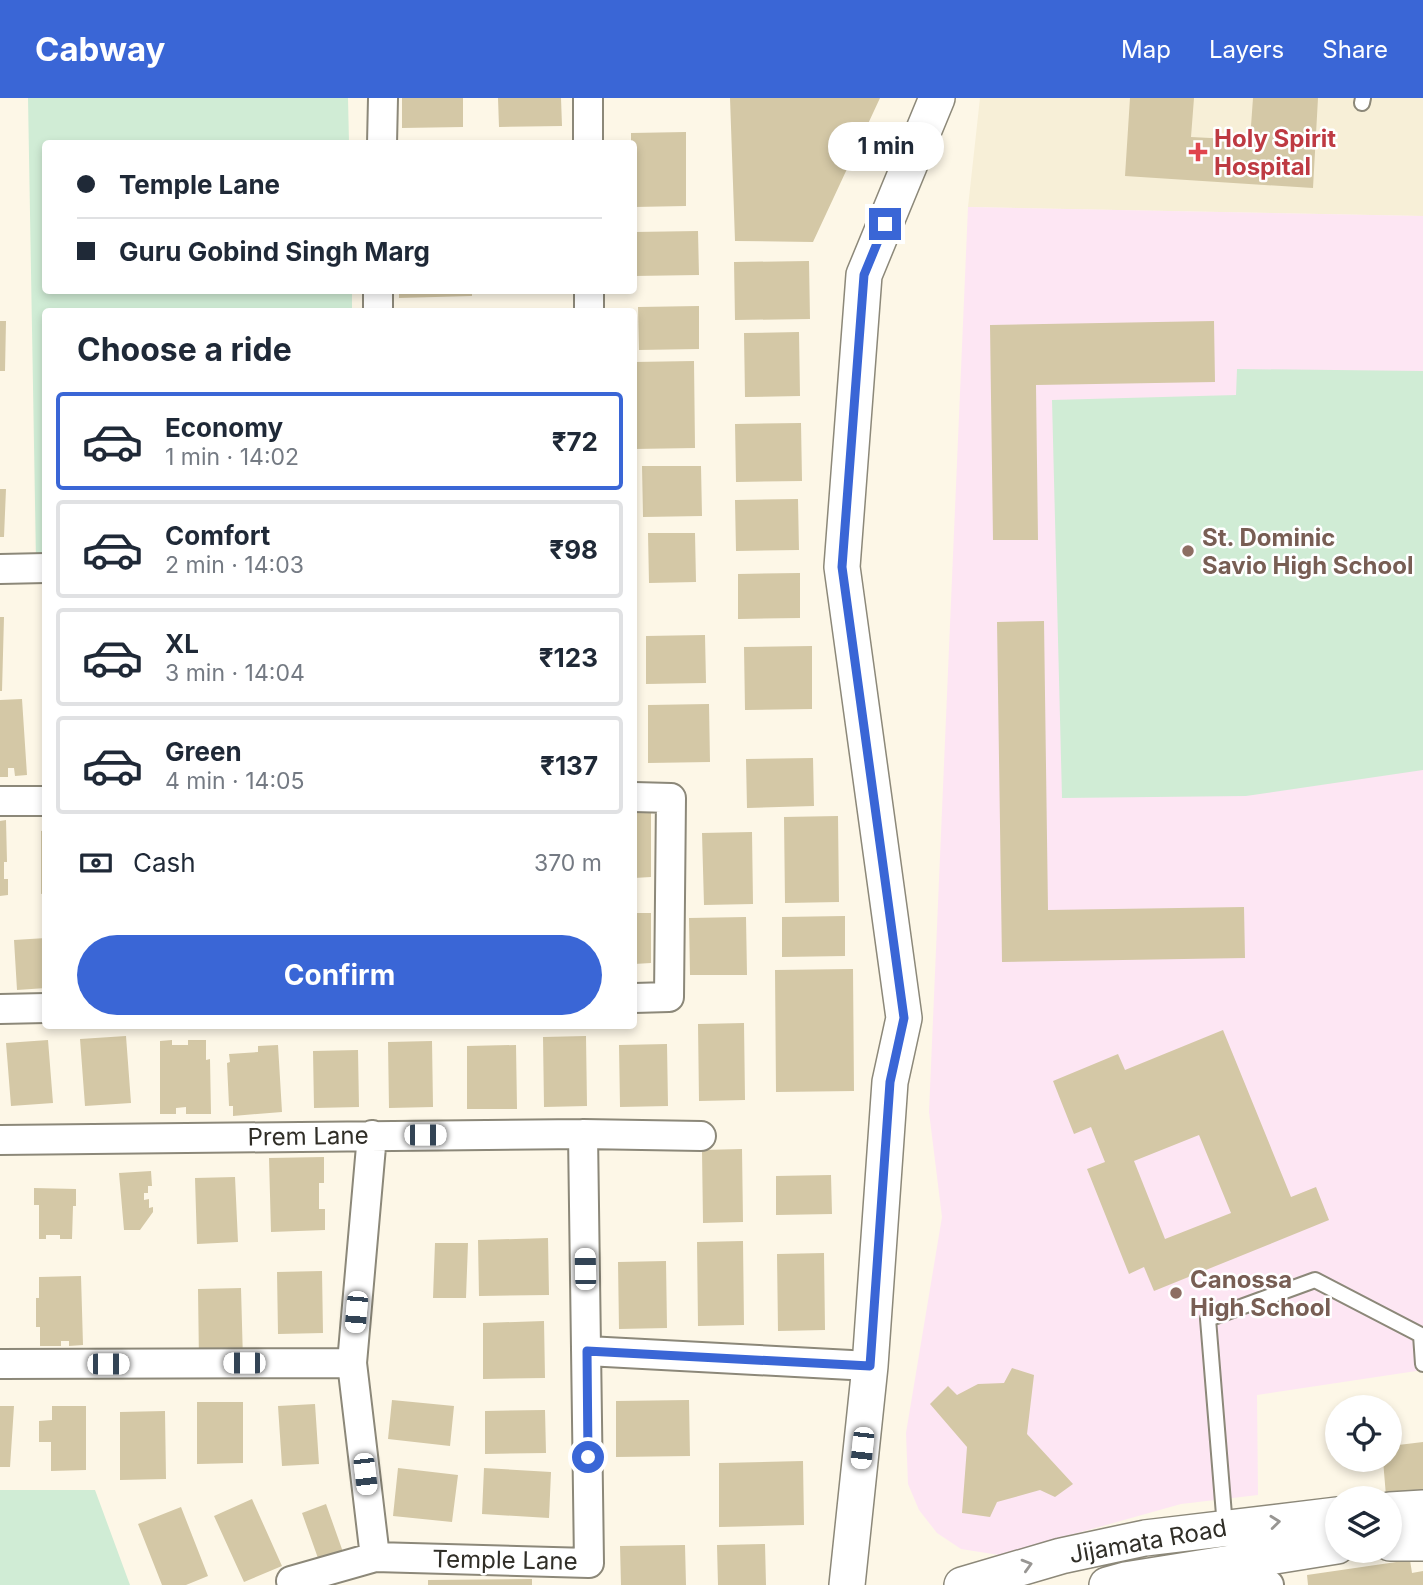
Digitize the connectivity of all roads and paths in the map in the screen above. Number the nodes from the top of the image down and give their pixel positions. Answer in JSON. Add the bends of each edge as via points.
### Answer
{"nodes":[{"id":1,"x":383,"y":98,"type":"edge"},
{"id":2,"x":587,"y":98,"type":"edge"},
{"id":3,"x":937,"y":98,"type":"edge"},
{"id":4,"x":382,"y":140,"type":"edge"},
{"id":5,"x":588,"y":140,"type":"edge"},
{"id":6,"x":42,"y":568,"type":"edge"},
{"id":7,"x":0,"y":569,"type":"edge"},
{"id":8,"x":637,"y":797,"type":"edge"},
{"id":9,"x":42,"y":801,"type":"edge"},
{"id":10,"x":0,"y":802,"type":"edge"},
{"id":11,"x":637,"y":998,"type":"edge"},
{"id":12,"x":42,"y":1008,"type":"edge"},
{"id":13,"x":0,"y":1009,"type":"edge"},
{"id":14,"x":583,"y":1134,"type":"junction"},
{"id":15,"x":372,"y":1135,"type":"junction"},
{"id":16,"x":701,"y":1136,"type":"dead end"},
{"id":17,"x":0,"y":1140,"type":"edge"},
{"id":18,"x":1422,"y":1335,"type":"edge"},
{"id":19,"x":587,"y":1351,"type":"junction"},
{"id":20,"x":352,"y":1363,"type":"junction"},
{"id":21,"x":0,"y":1364,"type":"edge"},
{"id":22,"x":1423,"y":1364,"type":"edge"},
{"id":23,"x":870,"y":1366,"type":"junction"},
{"id":24,"x":1423,"y":1508,"type":"edge"},
{"id":25,"x":1402,"y":1509,"type":"edge"},
{"id":26,"x":1325,"y":1516,"type":"edge"},
{"id":27,"x":1225,"y":1527,"type":"junction"},
{"id":28,"x":1402,"y":1543,"type":"edge"},
{"id":29,"x":1423,"y":1543,"type":"edge"},
{"id":30,"x":1325,"y":1549,"type":"edge"},
{"id":31,"x":375,"y":1557,"type":"junction"},
{"id":32,"x":1122,"y":1569,"type":"edge"},
{"id":33,"x":1225,"y":1570,"type":"junction"},
{"id":34,"x":291,"y":1581,"type":"dead end"},
{"id":35,"x":847,"y":1585,"type":"edge"},
{"id":36,"x":962,"y":1585,"type":"edge"},
{"id":37,"x":1197,"y":1585,"type":"edge"},
{"id":38,"x":1269,"y":1585,"type":"edge"}],
"edges":[{"from":1,"to":4,"type":"street"},
{"from":2,"to":5,"type":"street"},
{"from":3,"to":23,"type":"street","via":[[864,275],[842,567],[904,1018],[890,1082]]},
{"from":6,"to":7,"type":"street"},
{"from":8,"to":11,"type":"street","via":[[671,798],[669,997]]},
{"from":9,"to":10,"type":"street"},
{"from":12,"to":13,"type":"street"},
{"from":14,"to":15,"type":"street","name":"Prem Lane"},
{"from":14,"to":16,"type":"street","name":"Prem Lane"},
{"from":14,"to":19,"type":"street","name":"Temple Lane"},
{"from":15,"to":17,"type":"street","name":"Prem Lane"},
{"from":15,"to":20,"type":"street"},
{"from":18,"to":22,"type":"lane"},
{"from":18,"to":27,"type":"lane","via":[[1315,1280],[1208,1319]]},
{"from":19,"to":23,"type":"street"},
{"from":19,"to":31,"type":"street","name":"Temple Lane","via":[[589,1563]]},
{"from":20,"to":21,"type":"street"},
{"from":20,"to":31,"type":"street"},
{"from":23,"to":35,"type":"street"},
{"from":24,"to":25,"type":"street"},
{"from":27,"to":26,"type":"street","name":"Jijamata Road","one_way":true},
{"from":27,"to":32,"type":"street","name":"Jijamata Road"},
{"from":28,"to":29,"type":"street"},
{"from":30,"to":33,"type":"street","name":"Jijamata Road"},
{"from":31,"to":34,"type":"street","name":"Temple Lane"},
{"from":32,"to":33,"type":"street","name":"Jijamata Road"},
{"from":36,"to":32,"type":"street","name":"Jijamata Road","one_way":true,"via":[[1061,1556]]},
{"from":33,"to":37,"type":"street"},
{"from":33,"to":38,"type":"street"}]}
